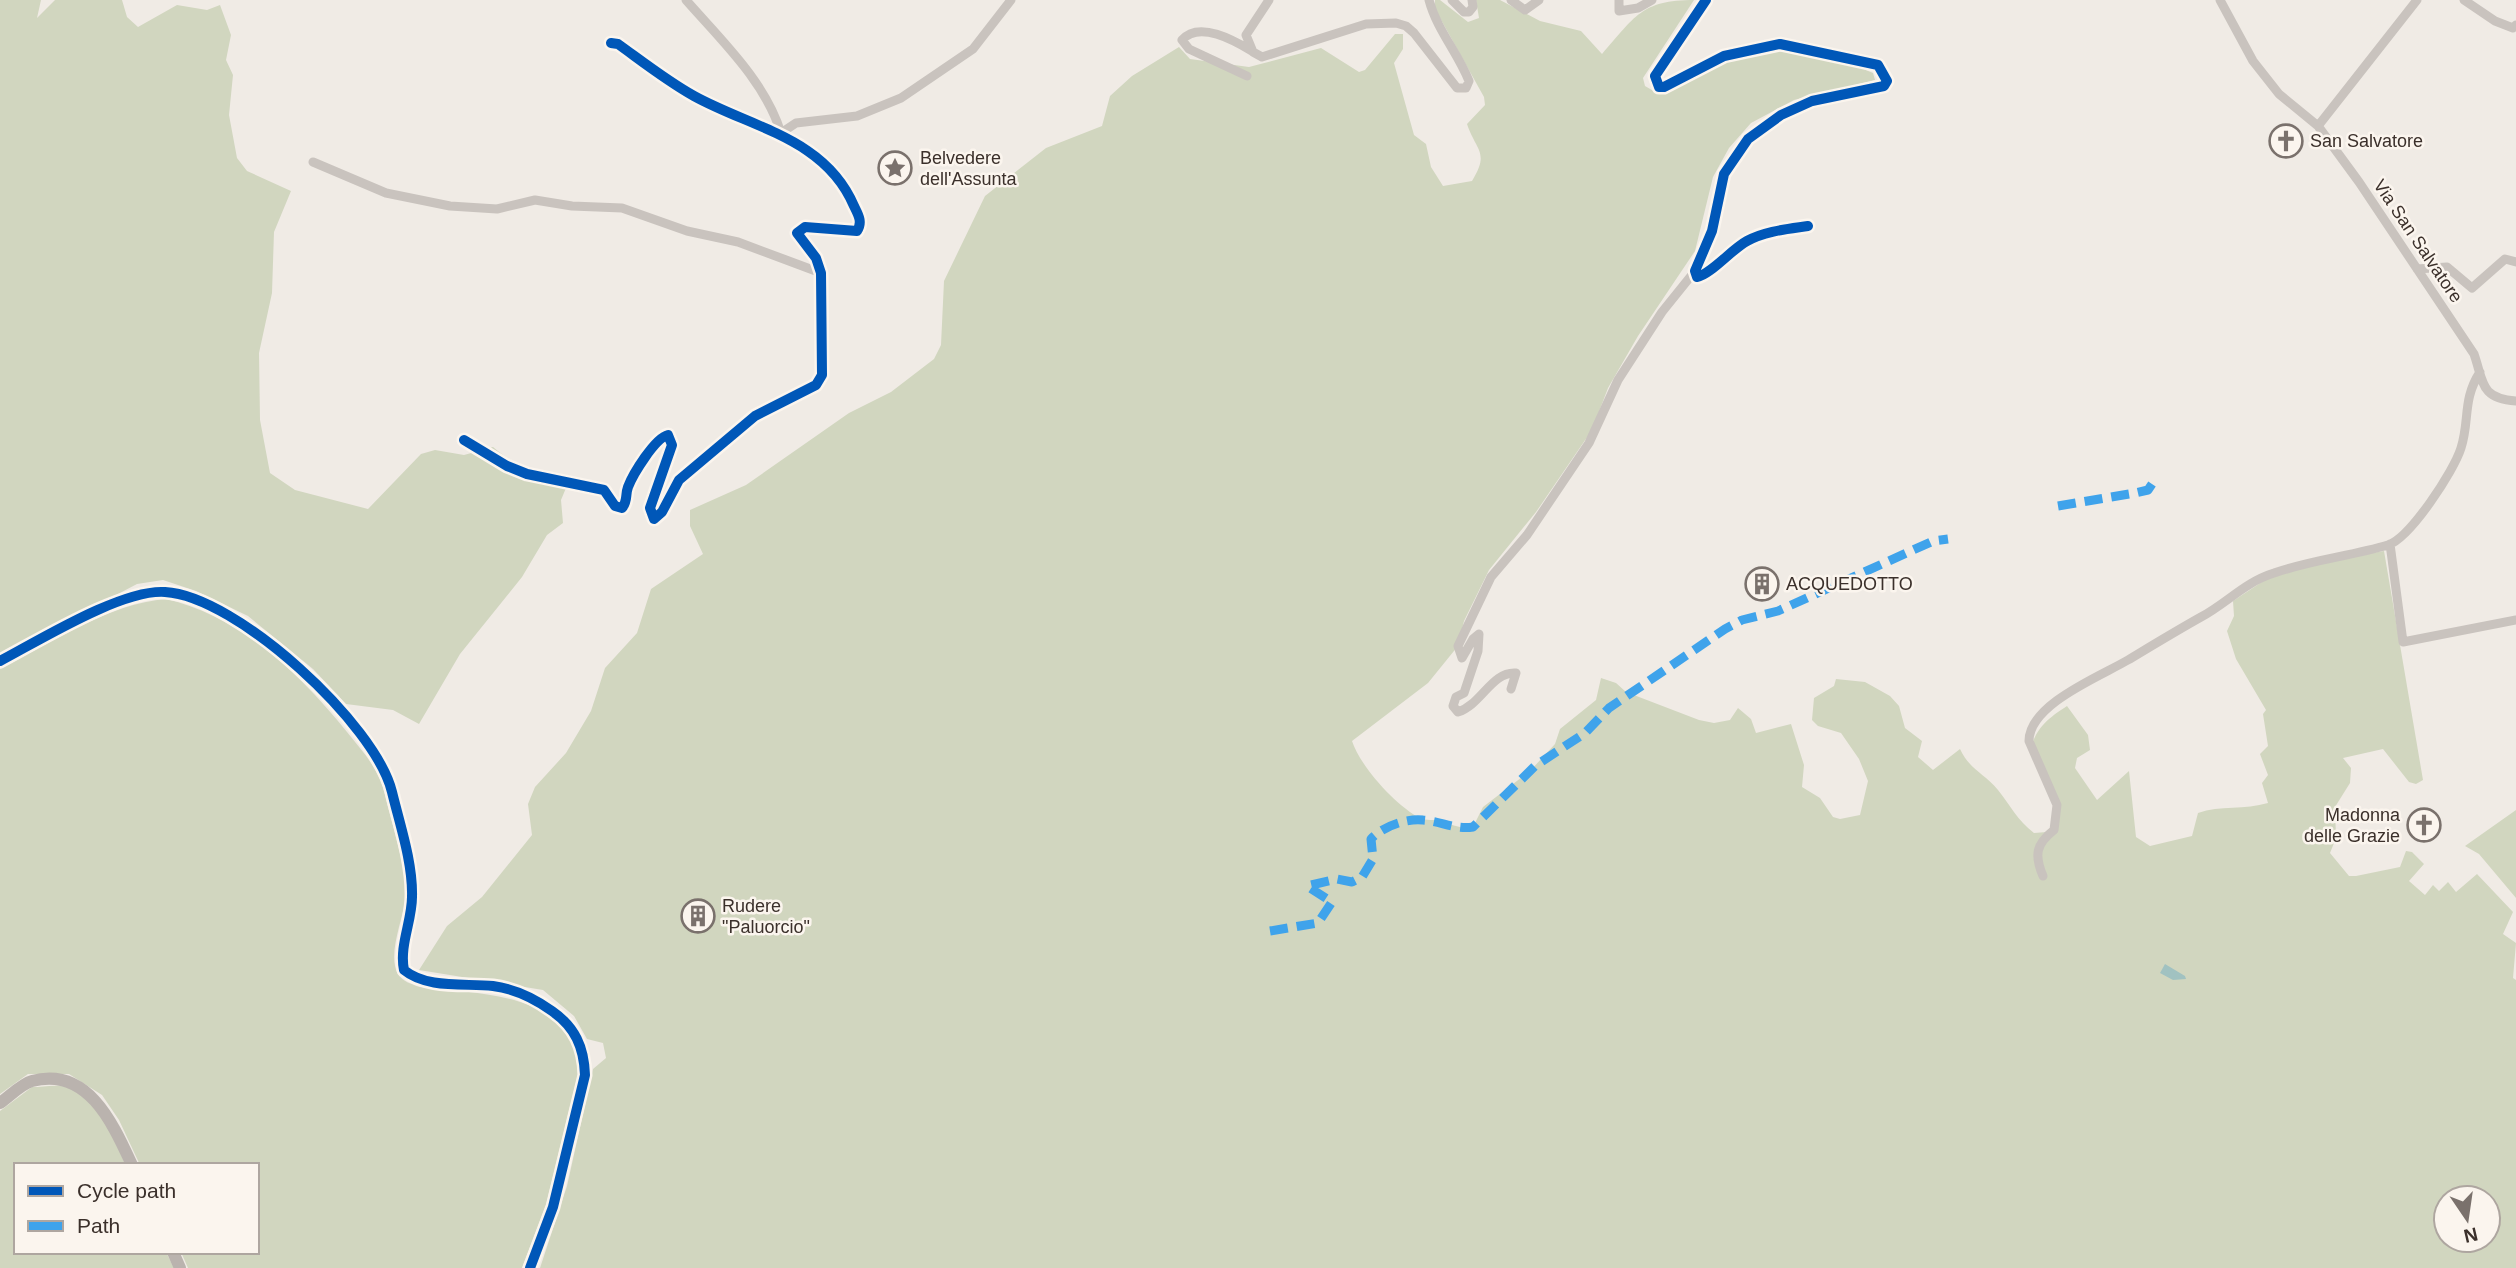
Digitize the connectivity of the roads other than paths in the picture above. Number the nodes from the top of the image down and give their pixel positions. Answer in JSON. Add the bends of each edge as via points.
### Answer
{"nodes":[{"id":1,"x":686,"y":0,"type":"edge"},
{"id":2,"x":1011,"y":0,"type":"edge"},
{"id":3,"x":1269,"y":0,"type":"edge"},
{"id":4,"x":1429,"y":0,"type":"edge"},
{"id":5,"x":1452,"y":0,"type":"edge"},
{"id":6,"x":1472,"y":0,"type":"edge"},
{"id":7,"x":1511,"y":0,"type":"edge"},
{"id":8,"x":1539,"y":0,"type":"edge"},
{"id":9,"x":1619,"y":0,"type":"edge"},
{"id":10,"x":1652,"y":0,"type":"edge"},
{"id":11,"x":1706,"y":0,"type":"edge"},
{"id":12,"x":2220,"y":0,"type":"edge"},
{"id":13,"x":2417,"y":0,"type":"edge"},
{"id":14,"x":2464,"y":0,"type":"edge"},
{"id":15,"x":2516,"y":25,"type":"edge"},
{"id":16,"x":611,"y":43,"type":"dead end"},
{"id":17,"x":1253,"y":52,"type":"junction"},
{"id":18,"x":1247,"y":76,"type":"dead end"},
{"id":19,"x":2318,"y":127,"type":"junction"},
{"id":20,"x":781,"y":133,"type":"junction"},
{"id":21,"x":313,"y":162,"type":"dead end"},
{"id":22,"x":1808,"y":226,"type":"dead end"},
{"id":23,"x":2516,"y":262,"type":"edge"},
{"id":24,"x":2417,"y":270,"type":"junction"},
{"id":25,"x":1695,"y":271,"type":"junction"},
{"id":26,"x":821,"y":273,"type":"junction"},
{"id":27,"x":2480,"y":372,"type":"junction"},
{"id":28,"x":2516,"y":401,"type":"edge"},
{"id":29,"x":464,"y":440,"type":"dead end"},
{"id":30,"x":2390,"y":544,"type":"junction"},
{"id":31,"x":2516,"y":620,"type":"edge"},
{"id":32,"x":0,"y":661,"type":"edge"},
{"id":33,"x":1511,"y":689,"type":"dead end"},
{"id":34,"x":2043,"y":876,"type":"dead end"},
{"id":35,"x":0,"y":1103,"type":"edge"},
{"id":36,"x":131,"y":1163,"type":"edge"},
{"id":37,"x":530,"y":1268,"type":"edge"}],
"edges":[{"from":1,"to":20,"type":"street","via":[[734,53]]},
{"from":2,"to":20,"type":"street","via":[[973,49],[901,98],[857,117],[796,123]]},
{"from":3,"to":17,"type":"street","via":[[1246,35]]},
{"from":4,"to":17,"type":"street","via":[[1434,18],[1465,71],[1466,88],[1457,88],[1414,33],[1396,23],[1349,26],[1278,54],[1262,57]]},
{"from":5,"to":6,"type":"street","via":[[1469,12]]},
{"from":7,"to":8,"type":"street","via":[[1525,10]]},
{"from":9,"to":10,"type":"street","via":[[1619,11]]},
{"from":11,"to":25,"type":"street","via":[[1655,76],[1659,87],[1724,56],[1780,44],[1878,65],[1887,81],[1878,88],[1812,101],[1781,115],[1748,139],[1724,174],[1712,231]]},
{"from":12,"to":19,"type":"street","name":"Via San Salvatore","via":[[2253,61],[2280,94]]},
{"from":13,"to":19,"type":"street"},
{"from":14,"to":15,"type":"street","via":[[2502,25]]},
{"from":16,"to":20,"type":"street","via":[[695,97]]},
{"from":17,"to":18,"type":"street","via":[[1231,38],[1208,33],[1196,32],[1182,40],[1189,49]]},
{"from":19,"to":24,"type":"street","name":"Via San Salvatore"},
{"from":20,"to":26,"type":"street","via":[[830,168],[846,188],[860,219],[853,232],[805,227],[797,233]]},
{"from":21,"to":26,"type":"street","via":[[386,193],[450,206],[497,209],[535,200],[622,208],[687,231],[738,242]]},
{"from":22,"to":25,"type":"street","via":[[1749,239],[1706,274],[1697,277]]},
{"from":23,"to":24,"type":"street","via":[[2505,259],[2470,288],[2448,267]]},
{"from":24,"to":27,"type":"street","name":"Via San Salvatore","via":[[2474,354]]},
{"from":25,"to":33,"type":"street","via":[[1661,312],[1618,380],[1589,443],[1527,535],[1491,577],[1458,646],[1462,658],[1479,634],[1468,682],[1453,706],[1458,712],[1475,704],[1508,672],[1516,673]]},
{"from":26,"to":29,"type":"street","via":[[824,364],[819,383],[755,416],[679,480],[658,518],[651,516],[650,508],[672,445],[668,435],[654,443],[622,508],[615,506],[604,490],[527,474]]},
{"from":27,"to":28,"type":"street","name":"Via San Salvatore","via":[[2487,392]]},
{"from":27,"to":30,"type":"street","via":[[2467,398],[2461,448],[2445,482]]},
{"from":30,"to":31,"type":"street","via":[[2403,642]]},
{"from":30,"to":34,"type":"street","via":[[2274,573],[2242,587],[2126,662],[2085,681],[2039,717],[2029,730],[2028,741],[2057,805],[2054,830],[2037,849],[2036,861]]},
{"from":32,"to":37,"type":"street","via":[[111,605],[145,593],[166,592],[191,598],[261,635],[332,702],[376,757],[392,790],[412,898],[404,970],[422,980],[496,987],[533,997],[560,1016],[578,1037],[585,1055],[585,1075],[553,1207]]},
{"from":35,"to":36,"type":"street","via":[[31,1081],[67,1081],[96,1101],[113,1123]]}]}
